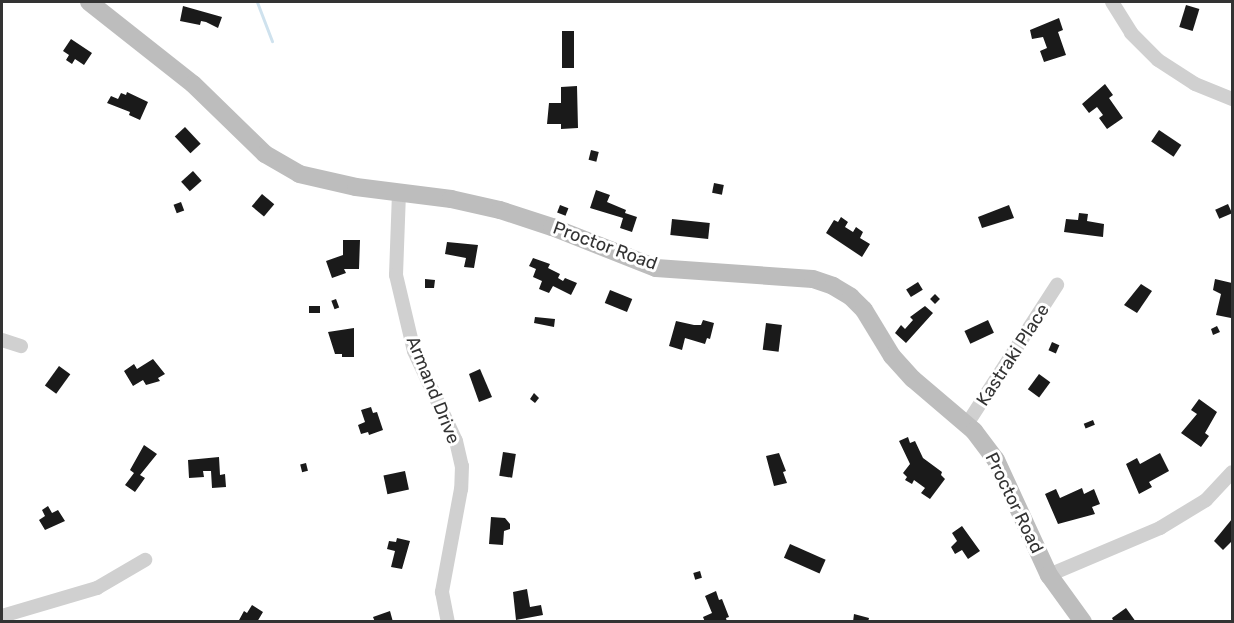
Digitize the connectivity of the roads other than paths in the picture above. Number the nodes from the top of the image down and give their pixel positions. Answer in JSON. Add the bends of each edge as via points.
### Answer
{"nodes":[{"id":1,"x":89,"y":2,"type":"edge"},
{"id":2,"x":1112,"y":2,"type":"edge"},
{"id":3,"x":1233,"y":99,"type":"edge"},
{"id":4,"x":399,"y":192,"type":"junction"},
{"id":5,"x":1057,"y":285,"type":"dead end"},
{"id":6,"x":2,"y":340,"type":"edge"},
{"id":7,"x":21,"y":346,"type":"dead end"},
{"id":8,"x":967,"y":424,"type":"junction"},
{"id":9,"x":1233,"y":472,"type":"edge"},
{"id":10,"x":145,"y":560,"type":"dead end"},
{"id":11,"x":1049,"y":575,"type":"junction"},
{"id":12,"x":2,"y":616,"type":"edge"},
{"id":13,"x":448,"y":621,"type":"edge"},
{"id":14,"x":1083,"y":621,"type":"edge"}],
"edges":[{"from":1,"to":4,"type":"main road","name":"Proctor Road","via":[[193,84],[282,166],[332,183]]},
{"from":2,"to":3,"type":"street","via":[[1131,33],[1158,60],[1194,84]]},
{"from":4,"to":8,"type":"main road","name":"Proctor Road","via":[[500,210],[552,226],[656,268],[791,276],[832,286],[864,310],[892,356],[913,379]]},
{"from":4,"to":13,"type":"street","name":"Armand Drive","via":[[396,275],[414,351],[456,441],[462,466],[442,592]]},
{"from":5,"to":8,"type":"street","name":"Kastraki Place"},
{"from":6,"to":7,"type":"street"},
{"from":8,"to":11,"type":"main road","name":"Proctor Road","via":[[996,460]]},
{"from":9,"to":11,"type":"street","via":[[1206,500],[1160,528]]},
{"from":10,"to":12,"type":"street","via":[[97,588]]},
{"from":11,"to":14,"type":"main road","name":"Proctor Road"}]}
